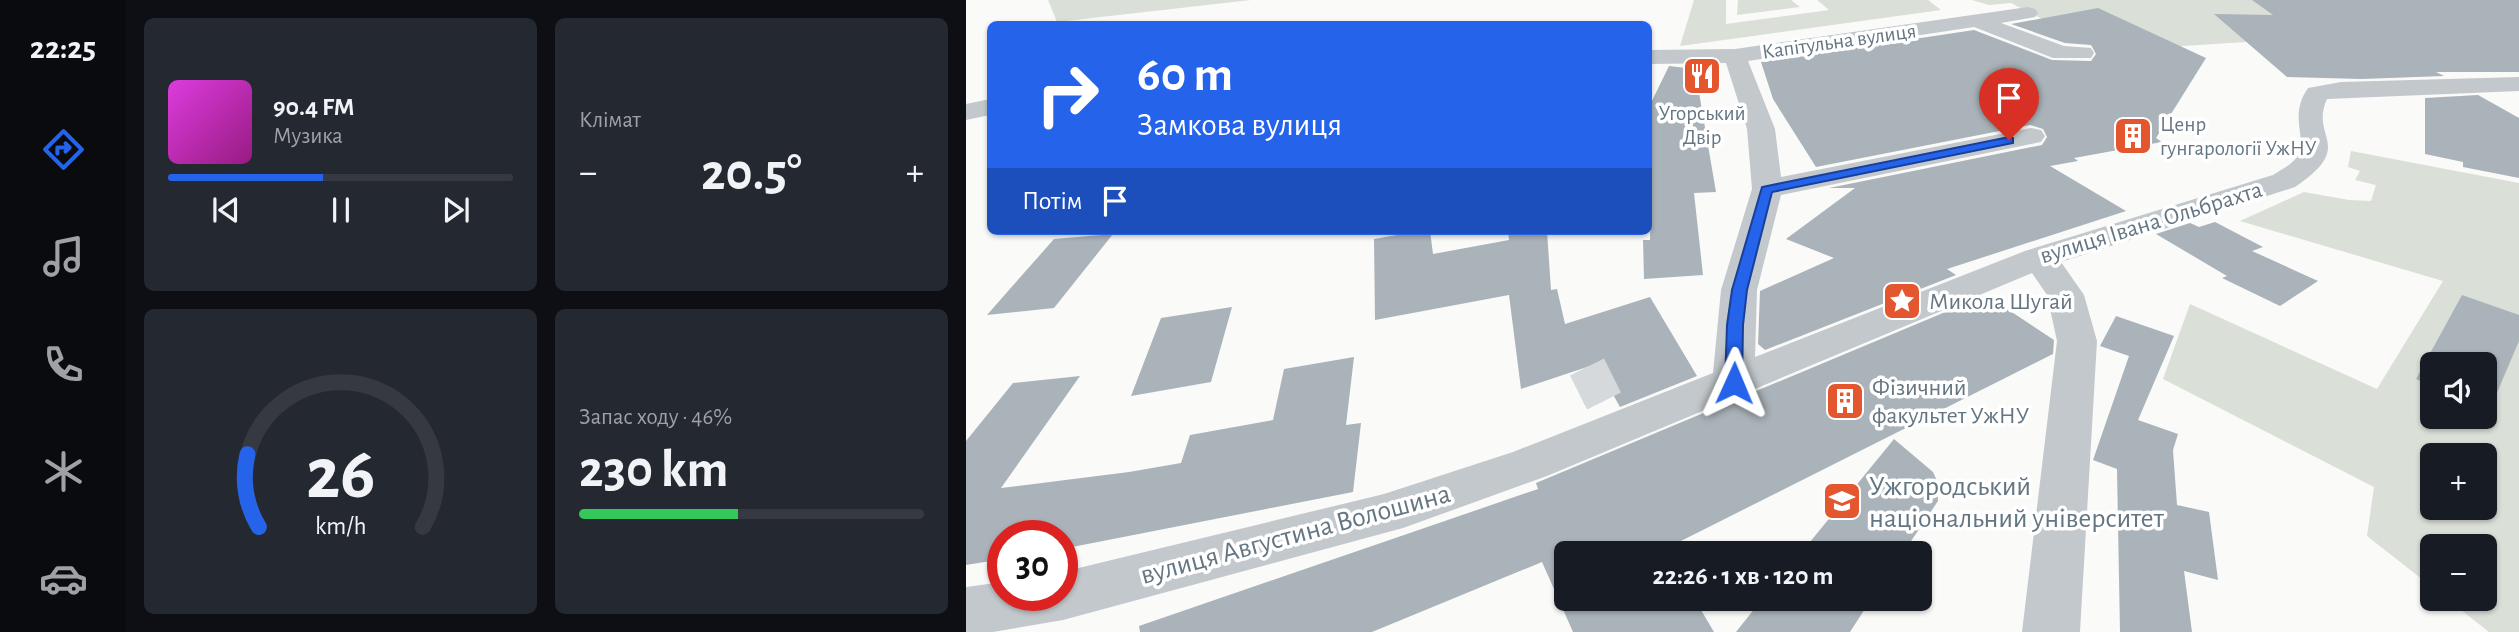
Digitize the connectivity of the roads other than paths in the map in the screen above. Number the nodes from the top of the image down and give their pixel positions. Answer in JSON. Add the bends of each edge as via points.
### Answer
{"nodes":[{"id":1,"x":2028,"y":13,"type":"dead end"},
{"id":2,"x":1979,"y":20,"type":"junction"},
{"id":3,"x":2083,"y":53,"type":"dead end"},
{"id":4,"x":1735,"y":56,"type":"junction"},
{"id":5,"x":1652,"y":57,"type":"edge"},
{"id":6,"x":2519,"y":84,"type":"edge"},
{"id":7,"x":987,"y":108,"type":"edge"},
{"id":8,"x":966,"y":112,"type":"edge"},
{"id":9,"x":2031,"y":136,"type":"dead end"},
{"id":10,"x":1767,"y":189,"type":"junction"},
{"id":11,"x":2036,"y":258,"type":"junction"},
{"id":12,"x":1734,"y":383,"type":"junction"},
{"id":13,"x":966,"y":612,"type":"edge"},
{"id":14,"x":2051,"y":632,"type":"edge"}],
"edges":[{"from":1,"to":2,"type":"street","name":"Капітульна вулиця"},
{"from":2,"to":3,"type":"street","via":[[2061,53]]},
{"from":2,"to":4,"type":"street","name":"Капітульна вулиця"},
{"from":4,"to":5,"type":"street","name":"Капітульна вулиця"},
{"from":4,"to":10,"type":"street","via":[[1761,129]]},
{"from":6,"to":11,"type":"street","name":"вулиця Івана Ольбрахта","via":[[2317,93],[2310,103],[2314,157],[2306,169],[2284,181]]},
{"from":7,"to":8,"type":"street"},
{"from":9,"to":10,"type":"street"},
{"from":10,"to":12,"type":"street","via":[[1739,290]]},
{"from":11,"to":12,"type":"street","name":"вулиця Івана Ольбрахта"},
{"from":11,"to":14,"type":"street","via":[[2051,270],[2068,296],[2077,341]]},
{"from":12,"to":13,"type":"street","name":"вулиця Августина Волошина","via":[[1612,416],[1530,464],[1385,514],[1063,596]]}]}
